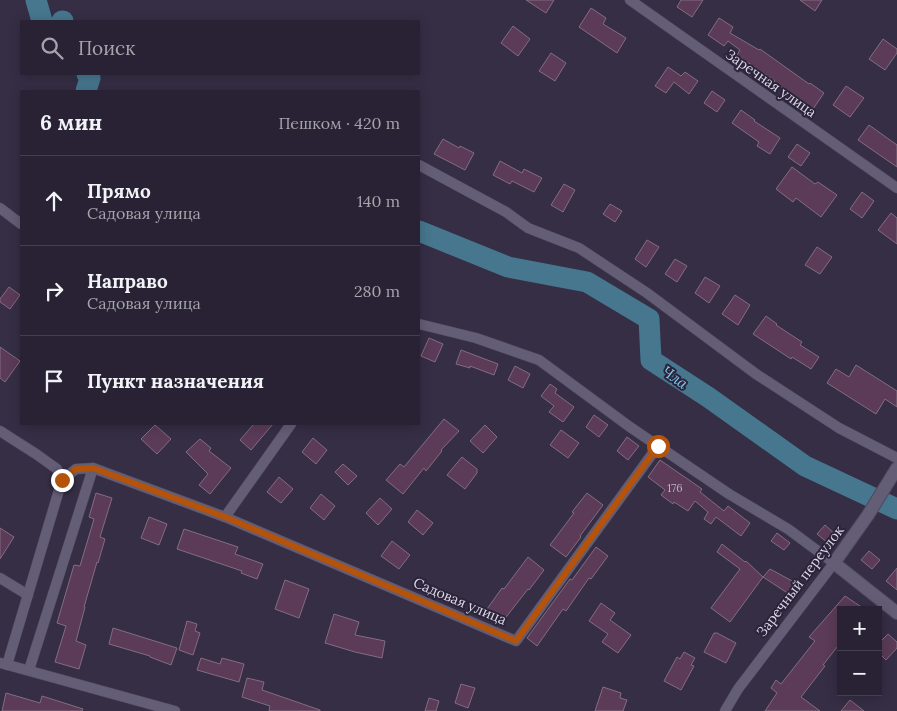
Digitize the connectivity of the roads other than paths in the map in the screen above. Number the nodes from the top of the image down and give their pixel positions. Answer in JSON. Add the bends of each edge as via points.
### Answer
{"nodes":[{"id":1,"x":630,"y":0,"type":"edge"},
{"id":2,"x":420,"y":166,"type":"edge"},
{"id":3,"x":897,"y":188,"type":"edge"},
{"id":4,"x":0,"y":208,"type":"edge"},
{"id":5,"x":20,"y":223,"type":"edge"},
{"id":6,"x":420,"y":324,"type":"edge"},
{"id":7,"x":290,"y":425,"type":"edge"},
{"id":8,"x":0,"y":432,"type":"edge"},
{"id":9,"x":658,"y":446,"type":"junction"},
{"id":10,"x":897,"y":458,"type":"edge"},
{"id":11,"x":93,"y":468,"type":"junction"},
{"id":12,"x":894,"y":473,"type":"edge"},
{"id":13,"x":62,"y":480,"type":"junction"},
{"id":14,"x":225,"y":517,"type":"junction"},
{"id":15,"x":834,"y":563,"type":"junction"},
{"id":16,"x":0,"y":578,"type":"edge"},
{"id":17,"x":28,"y":595,"type":"junction"},
{"id":18,"x":897,"y":613,"type":"edge"},
{"id":19,"x":3,"y":664,"type":"edge"},
{"id":20,"x":29,"y":670,"type":"junction"},
{"id":21,"x":175,"y":711,"type":"edge"},
{"id":22,"x":726,"y":711,"type":"edge"}],
"edges":[{"from":1,"to":3,"type":"street","name":"Заречная улица"},
{"from":2,"to":10,"type":"street","via":[[506,212],[528,228],[578,248],[647,293],[756,374],[839,428]]},
{"from":4,"to":5,"type":"street"},
{"from":6,"to":9,"type":"street","via":[[476,338],[539,360]]},
{"from":7,"to":14,"type":"street"},
{"from":8,"to":13,"type":"street","via":[[57,469]]},
{"from":9,"to":14,"type":"street","name":"Садовая улица","via":[[516,641]]},
{"from":9,"to":15,"type":"street","via":[[788,529]]},
{"from":11,"to":13,"type":"street","via":[[76,469]]},
{"from":11,"to":14,"type":"street","name":"Садовая улица"},
{"from":11,"to":20,"type":"street"},
{"from":12,"to":15,"type":"street","name":"Заречный переулок"},
{"from":13,"to":17,"type":"street"},
{"from":15,"to":18,"type":"street"},
{"from":15,"to":22,"type":"street","name":"Заречный переулок","via":[[738,689]]},
{"from":16,"to":17,"type":"street"},
{"from":17,"to":19,"type":"street"},
{"from":19,"to":20,"type":"street"},
{"from":20,"to":21,"type":"street"}]}
